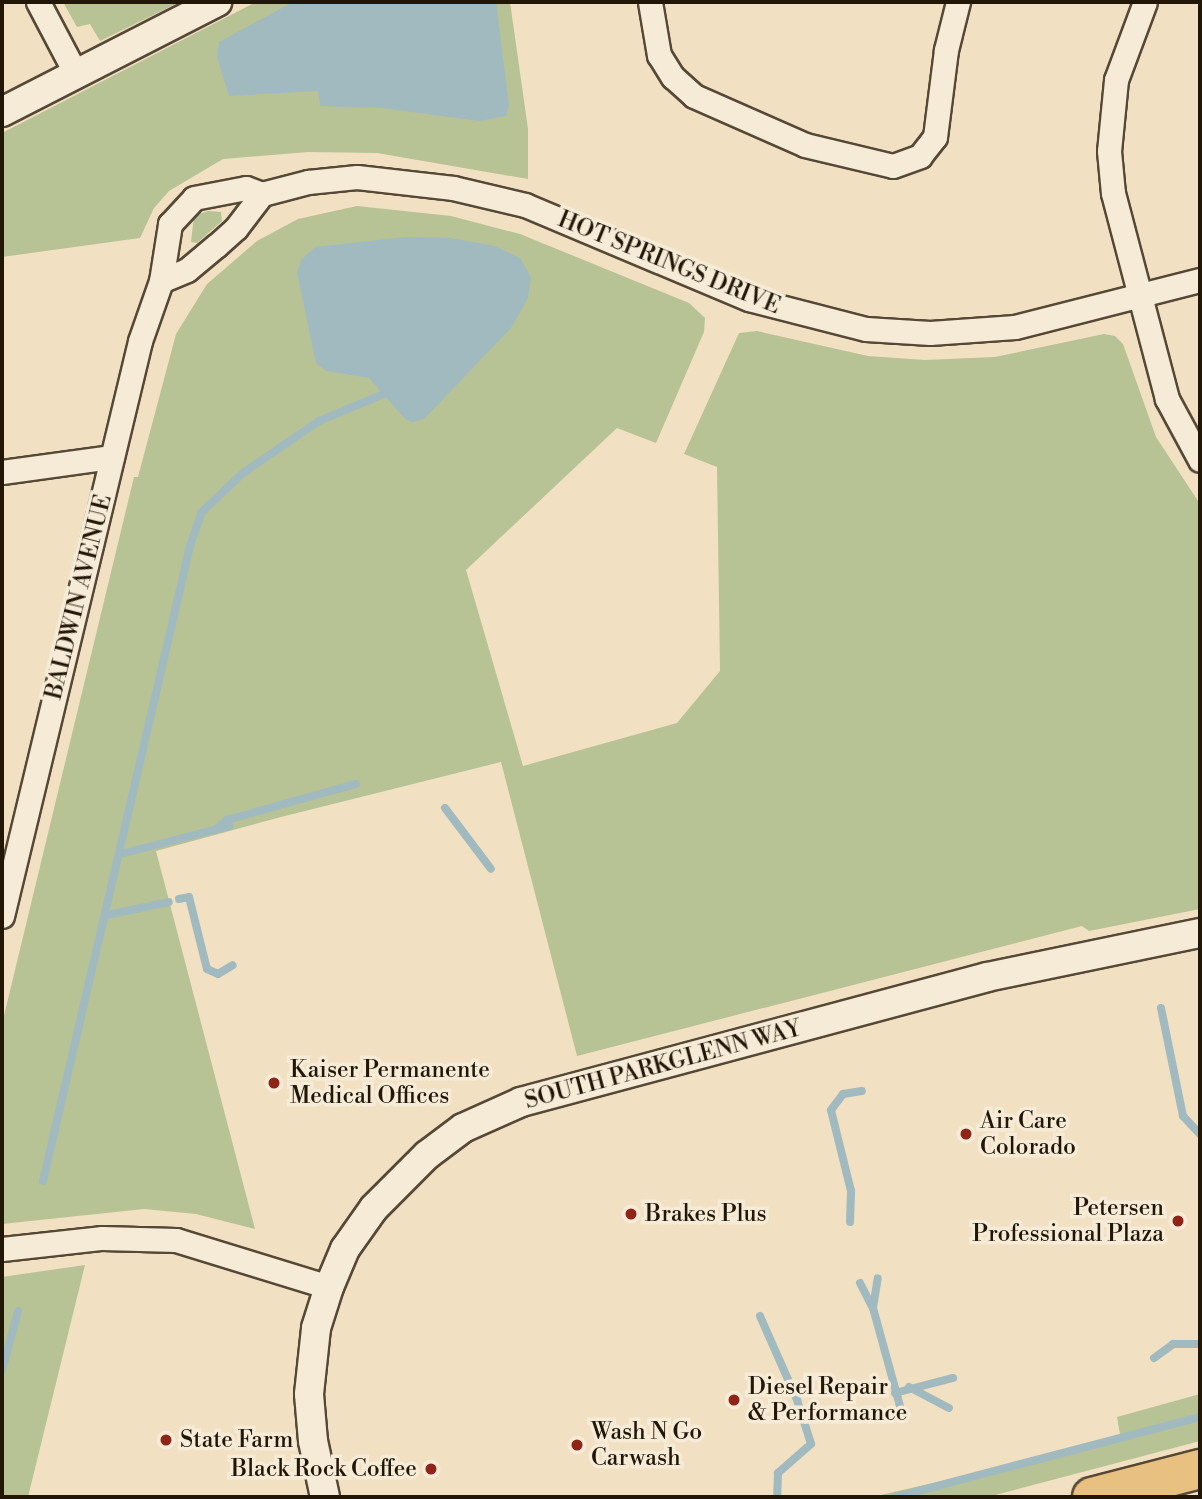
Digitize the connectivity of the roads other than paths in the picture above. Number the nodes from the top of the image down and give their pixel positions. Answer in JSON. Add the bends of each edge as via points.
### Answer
{"nodes":[{"id":1,"x":38,"y":2,"type":"edge"},
{"id":2,"x":217,"y":2,"type":"edge"},
{"id":3,"x":650,"y":2,"type":"edge"},
{"id":4,"x":958,"y":2,"type":"edge"},
{"id":5,"x":1145,"y":2,"type":"edge"},
{"id":6,"x":76,"y":74,"type":"junction"},
{"id":7,"x":2,"y":112,"type":"edge"},
{"id":8,"x":261,"y":194,"type":"junction"},
{"id":9,"x":1200,"y":280,"type":"edge"},
{"id":10,"x":161,"y":281,"type":"junction"},
{"id":11,"x":1138,"y":297,"type":"junction"},
{"id":12,"x":113,"y":457,"type":"junction"},
{"id":13,"x":1200,"y":460,"type":"edge"},
{"id":14,"x":2,"y":472,"type":"edge"},
{"id":15,"x":9,"y":862,"type":"edge"},
{"id":16,"x":2,"y":916,"type":"edge"},
{"id":17,"x":1200,"y":933,"type":"edge"},
{"id":18,"x":2,"y":1250,"type":"edge"},
{"id":19,"x":328,"y":1287,"type":"junction"},
{"id":20,"x":1200,"y":1469,"type":"edge"},
{"id":21,"x":325,"y":1497,"type":"edge"},
{"id":22,"x":1092,"y":1497,"type":"edge"}],
"edges":[{"from":1,"to":6,"type":"street"},
{"from":2,"to":6,"type":"street"},
{"from":3,"to":4,"type":"street","via":[[659,55],[673,77],[694,96],[815,149],[893,166],[916,159],[935,137],[946,50]]},
{"from":5,"to":11,"type":"street","via":[[1121,61],[1109,151],[1116,215]]},
{"from":6,"to":7,"type":"street"},
{"from":8,"to":10,"type":"street","via":[[216,246],[187,270]]},
{"from":8,"to":10,"type":"street","name":"HOT SPRINGS DRIVE","via":[[246,188],[211,193],[183,207],[164,243]]},
{"from":8,"to":11,"type":"street","name":"HOT SPRINGS DRIVE","via":[[308,182],[357,177],[484,195],[566,220],[749,299],[866,329],[930,333],[1003,328]]},
{"from":9,"to":11,"type":"street","name":"HOT SPRINGS DRIVE"},
{"from":10,"to":12,"type":"street","name":"BALDWIN AVENUE","via":[[140,341]]},
{"from":11,"to":13,"type":"street","via":[[1167,399]]},
{"from":12,"to":14,"type":"street"},
{"from":12,"to":15,"type":"street","name":"BALDWIN AVENUE"},
{"from":15,"to":16,"type":"street","name":"BALDWIN AVENUE"},
{"from":17,"to":19,"type":"street","name":"SOUTH PARKGLENN WAY","via":[[987,977],[492,1112],[440,1144],[383,1197],[351,1240]]},
{"from":18,"to":19,"type":"street","via":[[102,1238],[176,1240]]},
{"from":19,"to":21,"type":"street","name":"SOUTH PARKGLENN WAY","via":[[316,1328],[309,1394]]},
{"from":20,"to":22,"type":"highway"}]}
